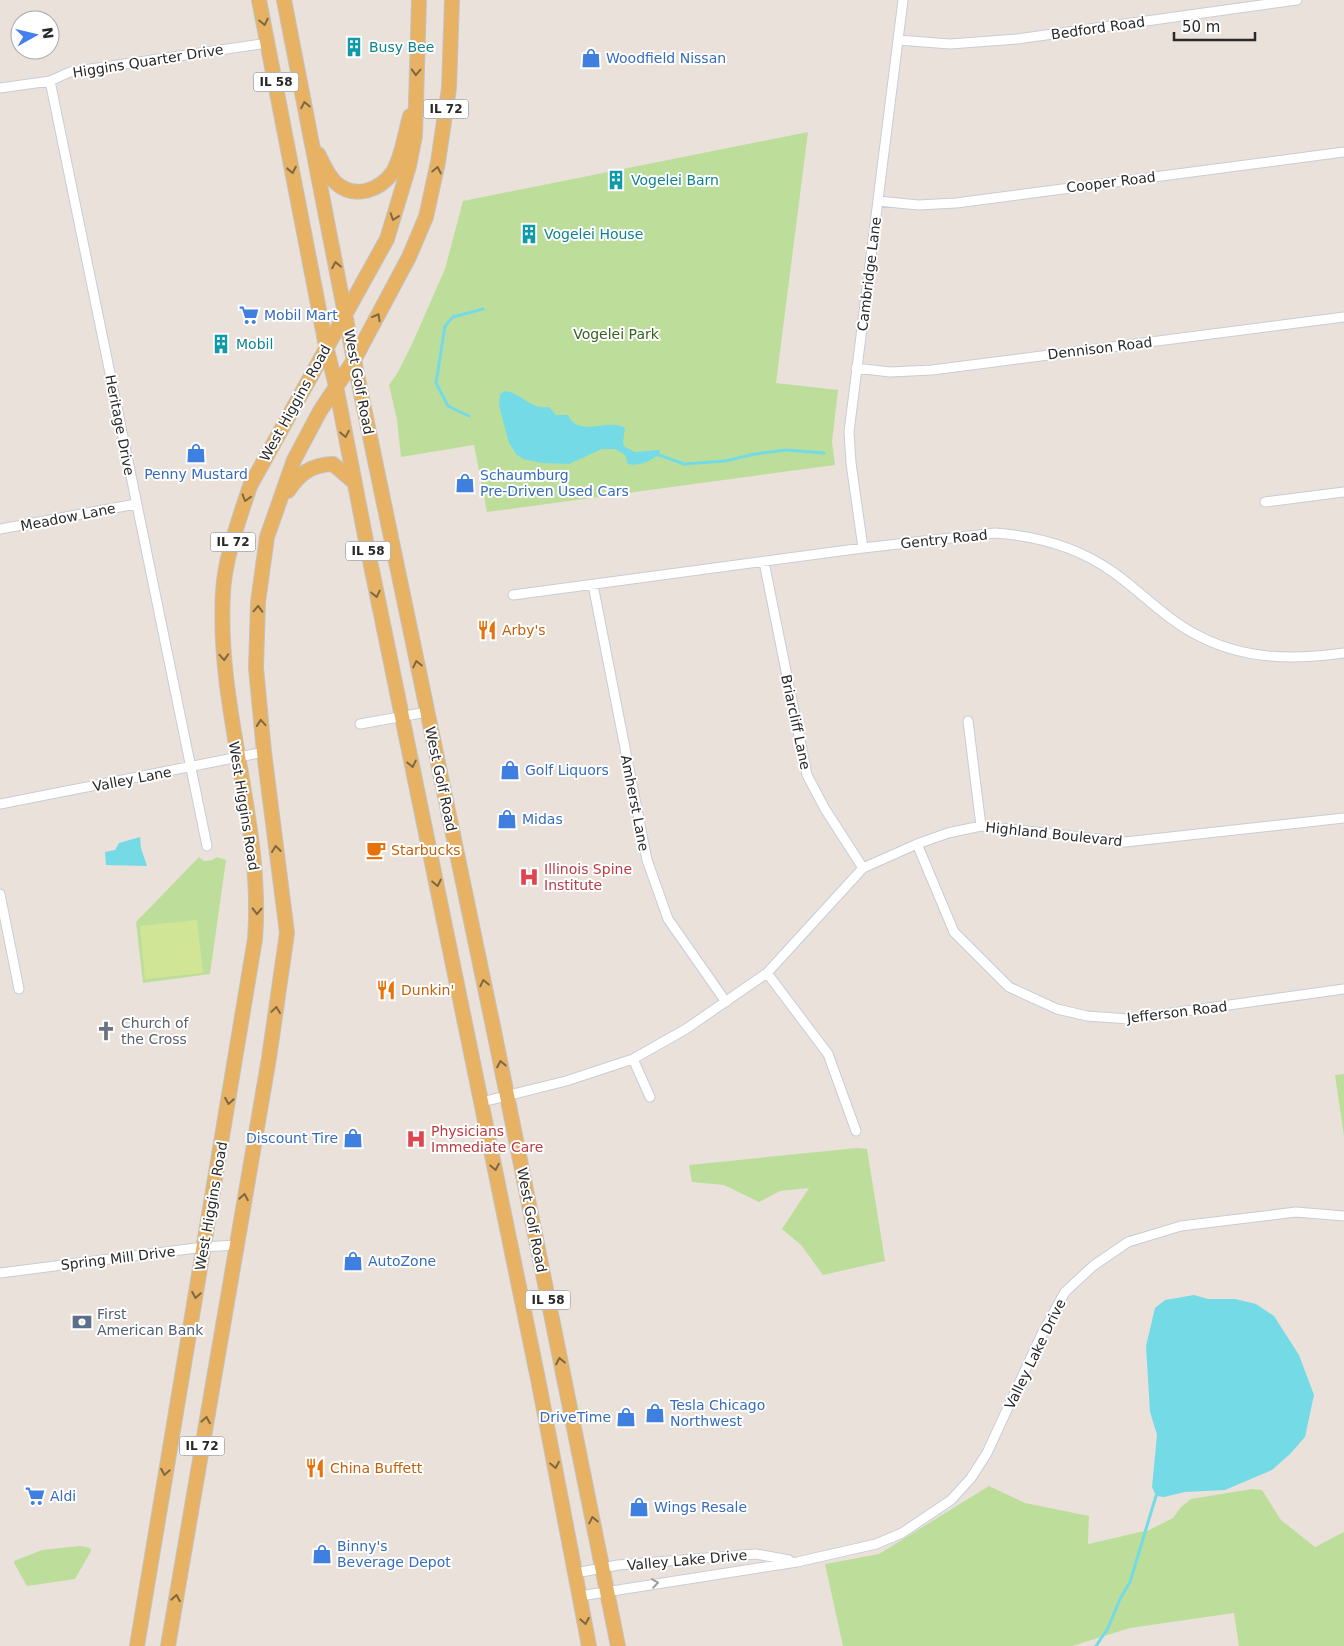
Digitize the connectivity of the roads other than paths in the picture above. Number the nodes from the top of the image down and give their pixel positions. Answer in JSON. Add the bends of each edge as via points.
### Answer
{"nodes":[{"id":1,"x":259,"y":0,"type":"edge"},
{"id":2,"x":284,"y":0,"type":"edge"},
{"id":3,"x":419,"y":0,"type":"edge"},
{"id":4,"x":452,"y":0,"type":"edge"},
{"id":5,"x":903,"y":0,"type":"edge"},
{"id":6,"x":1297,"y":0,"type":"edge"},
{"id":7,"x":898,"y":40,"type":"junction"},
{"id":8,"x":268,"y":43,"type":"junction"},
{"id":9,"x":50,"y":82,"type":"junction"},
{"id":10,"x":0,"y":88,"type":"edge"},
{"id":11,"x":416,"y":96,"type":"junction"},
{"id":12,"x":313,"y":146,"type":"junction"},
{"id":13,"x":1344,"y":152,"type":"edge"},
{"id":14,"x":878,"y":201,"type":"junction"},
{"id":15,"x":345,"y":312,"type":"junction"},
{"id":16,"x":1344,"y":316,"type":"edge"},
{"id":17,"x":326,"y":346,"type":"junction"},
{"id":18,"x":354,"y":360,"type":"junction"},
{"id":19,"x":856,"y":368,"type":"junction"},
{"id":20,"x":336,"y":386,"type":"junction"},
{"id":21,"x":354,"y":484,"type":"junction"},
{"id":22,"x":1344,"y":492,"type":"edge"},
{"id":23,"x":1265,"y":502,"type":"dead end"},
{"id":24,"x":136,"y":504,"type":"junction"},
{"id":25,"x":277,"y":509,"type":"junction"},
{"id":26,"x":0,"y":529,"type":"edge"},
{"id":27,"x":863,"y":548,"type":"junction"},
{"id":28,"x":764,"y":562,"type":"junction"},
{"id":29,"x":593,"y":585,"type":"junction"},
{"id":30,"x":513,"y":595,"type":"dead end"},
{"id":31,"x":1344,"y":653,"type":"edge"},
{"id":32,"x":427,"y":712,"type":"junction"},
{"id":33,"x":402,"y":716,"type":"junction"},
{"id":34,"x":968,"y":721,"type":"dead end"},
{"id":35,"x":360,"y":724,"type":"dead end"},
{"id":36,"x":264,"y":752,"type":"junction"},
{"id":37,"x":237,"y":758,"type":"junction"},
{"id":38,"x":192,"y":767,"type":"junction"},
{"id":39,"x":0,"y":804,"type":"edge"},
{"id":40,"x":1344,"y":818,"type":"edge"},
{"id":41,"x":981,"y":826,"type":"junction"},
{"id":42,"x":917,"y":844,"type":"junction"},
{"id":43,"x":207,"y":846,"type":"dead end"},
{"id":44,"x":863,"y":868,"type":"junction"},
{"id":45,"x":0,"y":894,"type":"edge"},
{"id":46,"x":767,"y":973,"type":"junction"},
{"id":47,"x":19,"y":989,"type":"dead end"},
{"id":48,"x":1344,"y":989,"type":"edge"},
{"id":49,"x":726,"y":1002,"type":"junction"},
{"id":50,"x":632,"y":1059,"type":"junction"},
{"id":51,"x":507,"y":1095,"type":"junction"},
{"id":52,"x":650,"y":1098,"type":"dead end"},
{"id":53,"x":482,"y":1102,"type":"junction"},
{"id":54,"x":856,"y":1131,"type":"dead end"},
{"id":55,"x":1344,"y":1216,"type":"edge"},
{"id":56,"x":236,"y":1245,"type":"junction"},
{"id":57,"x":204,"y":1247,"type":"junction"},
{"id":58,"x":0,"y":1273,"type":"edge"},
{"id":59,"x":797,"y":1562,"type":"junction"},
{"id":60,"x":602,"y":1568,"type":"junction"},
{"id":61,"x":576,"y":1573,"type":"junction"},
{"id":62,"x":606,"y":1591,"type":"junction"},
{"id":63,"x":580,"y":1596,"type":"junction"},
{"id":64,"x":137,"y":1646,"type":"edge"},
{"id":65,"x":168,"y":1646,"type":"edge"},
{"id":66,"x":589,"y":1646,"type":"edge"},
{"id":67,"x":618,"y":1646,"type":"edge"}],
"edges":[{"from":1,"to":8,"type":"main road","name":"West Golf Road","number":"IL 58","one_way":true},
{"from":12,"to":2,"type":"main road","name":"West Golf Road","number":"IL 58","one_way":true},
{"from":3,"to":11,"type":"main road","name":"West Higgins Road","number":"IL 72","one_way":true},
{"from":18,"to":4,"type":"main road","name":"West Higgins Road","number":"IL 72","one_way":true,"via":[[409,257],[426,217],[449,88]]},
{"from":5,"to":7,"type":"street","name":"Cambridge Lane"},
{"from":6,"to":7,"type":"street","name":"Bedford Road","via":[[1017,39],[950,44]]},
{"from":7,"to":14,"type":"street","name":"Cambridge Lane"},
{"from":8,"to":9,"type":"street","name":"Higgins Quarter Drive","via":[[70,72]]},
{"from":8,"to":17,"type":"main road","name":"West Golf Road","number":"IL 58","one_way":true},
{"from":9,"to":10,"type":"street","name":"Higgins Quarter Drive"},
{"from":9,"to":24,"type":"street","name":"Heritage Drive"},
{"from":11,"to":12,"type":"main road","via":[[393,171],[376,188],[362,192],[341,186],[330,175]]},
{"from":11,"to":15,"type":"main road","name":"West Higgins Road","number":"IL 72","one_way":true,"via":[[415,136],[396,212],[387,239]]},
{"from":15,"to":12,"type":"main road","name":"West Golf Road","number":"IL 58","one_way":true},
{"from":13,"to":14,"type":"street","name":"Cooper Road","via":[[937,205]]},
{"from":14,"to":19,"type":"street","name":"Cambridge Lane"},
{"from":15,"to":17,"type":"main road","name":"West Higgins Road","number":"IL 72"},
{"from":15,"to":18,"type":"main road","name":"West Golf Road","number":"IL 58"},
{"from":16,"to":19,"type":"street","name":"Dennison Road","via":[[932,370],[890,372]]},
{"from":17,"to":20,"type":"main road","name":"West Golf Road","number":"IL 58"},
{"from":17,"to":37,"type":"main road","name":"West Higgins Road","number":"IL 72","one_way":true,"via":[[250,486],[234,539],[223,591],[223,647],[226,692]]},
{"from":18,"to":20,"type":"main road","name":"West Higgins Road","number":"IL 72"},
{"from":32,"to":18,"type":"main road","name":"West Golf Road","number":"IL 58","one_way":true},
{"from":19,"to":27,"type":"street","name":"Cambridge Lane","via":[[849,447]]},
{"from":20,"to":21,"type":"main road","name":"West Golf Road","number":"IL 58","one_way":true},
{"from":20,"to":25,"type":"main road","name":"West Higgins Road","number":"IL 72","via":[[294,460]]},
{"from":21,"to":25,"type":"main road","via":[[333,464],[311,467],[296,479]]},
{"from":21,"to":33,"type":"main road","name":"West Golf Road","number":"IL 58","one_way":true},
{"from":22,"to":23,"type":"street"},
{"from":24,"to":26,"type":"street","name":"Meadow Lane"},
{"from":24,"to":38,"type":"street","name":"Heritage Drive"},
{"from":36,"to":25,"type":"main road","name":"West Higgins Road","number":"IL 72","one_way":true,"via":[[256,668],[258,602],[267,537]]},
{"from":27,"to":28,"type":"street","name":"Gentry Road"},
{"from":27,"to":31,"type":"street","name":"Gentry Road","via":[[995,533],[1038,538],[1094,560],[1175,622],[1218,645],[1266,658]]},
{"from":28,"to":29,"type":"street","name":"Gentry Road"},
{"from":28,"to":44,"type":"street","name":"Briarcliff Lane","via":[[807,775]]},
{"from":29,"to":30,"type":"street","name":"Gentry Road"},
{"from":29,"to":49,"type":"street","name":"Amherst Lane","via":[[654,883],[668,920]]},
{"from":32,"to":33,"type":"street"},
{"from":51,"to":32,"type":"main road","name":"West Golf Road","number":"IL 58","one_way":true},
{"from":33,"to":35,"type":"street"},
{"from":33,"to":53,"type":"main road","name":"West Golf Road","number":"IL 58","one_way":true},
{"from":34,"to":41,"type":"street"},
{"from":36,"to":37,"type":"street","name":"Valley Lane"},
{"from":56,"to":36,"type":"main road","name":"West Higgins Road","number":"IL 72","one_way":true,"via":[[287,933]]},
{"from":37,"to":38,"type":"street","name":"Valley Lane"},
{"from":37,"to":57,"type":"main road","name":"West Higgins Road","number":"IL 72","one_way":true,"via":[[256,880],[257,911]]},
{"from":38,"to":39,"type":"street","name":"Valley Lane"},
{"from":38,"to":43,"type":"street","name":"Heritage Drive"},
{"from":40,"to":41,"type":"street","name":"Highland Boulevard","via":[[1126,842]]},
{"from":41,"to":42,"type":"street","name":"Highland Boulevard"},
{"from":42,"to":44,"type":"street","name":"Highland Boulevard"},
{"from":42,"to":48,"type":"street","name":"Jefferson Road","via":[[954,932],[1009,987],[1058,1009],[1087,1016],[1129,1019]]},
{"from":44,"to":46,"type":"street","name":"Highland Boulevard"},
{"from":45,"to":47,"type":"street"},
{"from":46,"to":49,"type":"street","name":"Highland Boulevard"},
{"from":46,"to":54,"type":"street","via":[[828,1054]]},
{"from":49,"to":50,"type":"street","name":"Highland Boulevard"},
{"from":50,"to":51,"type":"street","name":"Highland Boulevard","via":[[566,1081]]},
{"from":50,"to":52,"type":"street"},
{"from":51,"to":53,"type":"street","name":"Highland Boulevard"},
{"from":60,"to":51,"type":"main road","name":"West Golf Road","number":"IL 58","one_way":true},
{"from":53,"to":61,"type":"main road","name":"West Golf Road","number":"IL 58","one_way":true},
{"from":55,"to":59,"type":"street","name":"Valley Lake Drive","via":[[1296,1212],[1181,1226],[1128,1242],[1093,1266],[1065,1292],[987,1453],[972,1478],[951,1500],[902,1534],[876,1544]]},
{"from":56,"to":57,"type":"street","name":"Spring Mill Drive"},
{"from":65,"to":56,"type":"main road","name":"West Higgins Road","number":"IL 72","one_way":true},
{"from":57,"to":58,"type":"street","name":"Spring Mill Drive"},
{"from":57,"to":64,"type":"main road","name":"West Higgins Road","number":"IL 72","one_way":true},
{"from":59,"to":60,"type":"street","name":"Valley Lake Drive","via":[[756,1554]]},
{"from":62,"to":59,"type":"street","name":"Valley Lake Drive","one_way":true},
{"from":60,"to":61,"type":"street","name":"Valley Lake Drive"},
{"from":60,"to":62,"type":"main road","name":"West Golf Road","number":"IL 58"},
{"from":61,"to":63,"type":"main road","name":"West Golf Road","number":"IL 58"},
{"from":62,"to":63,"type":"street","name":"Valley Lake Drive"},
{"from":62,"to":67,"type":"main road","name":"West Golf Road","number":"IL 58"},
{"from":63,"to":66,"type":"main road","name":"West Golf Road","number":"IL 58","one_way":true}]}
